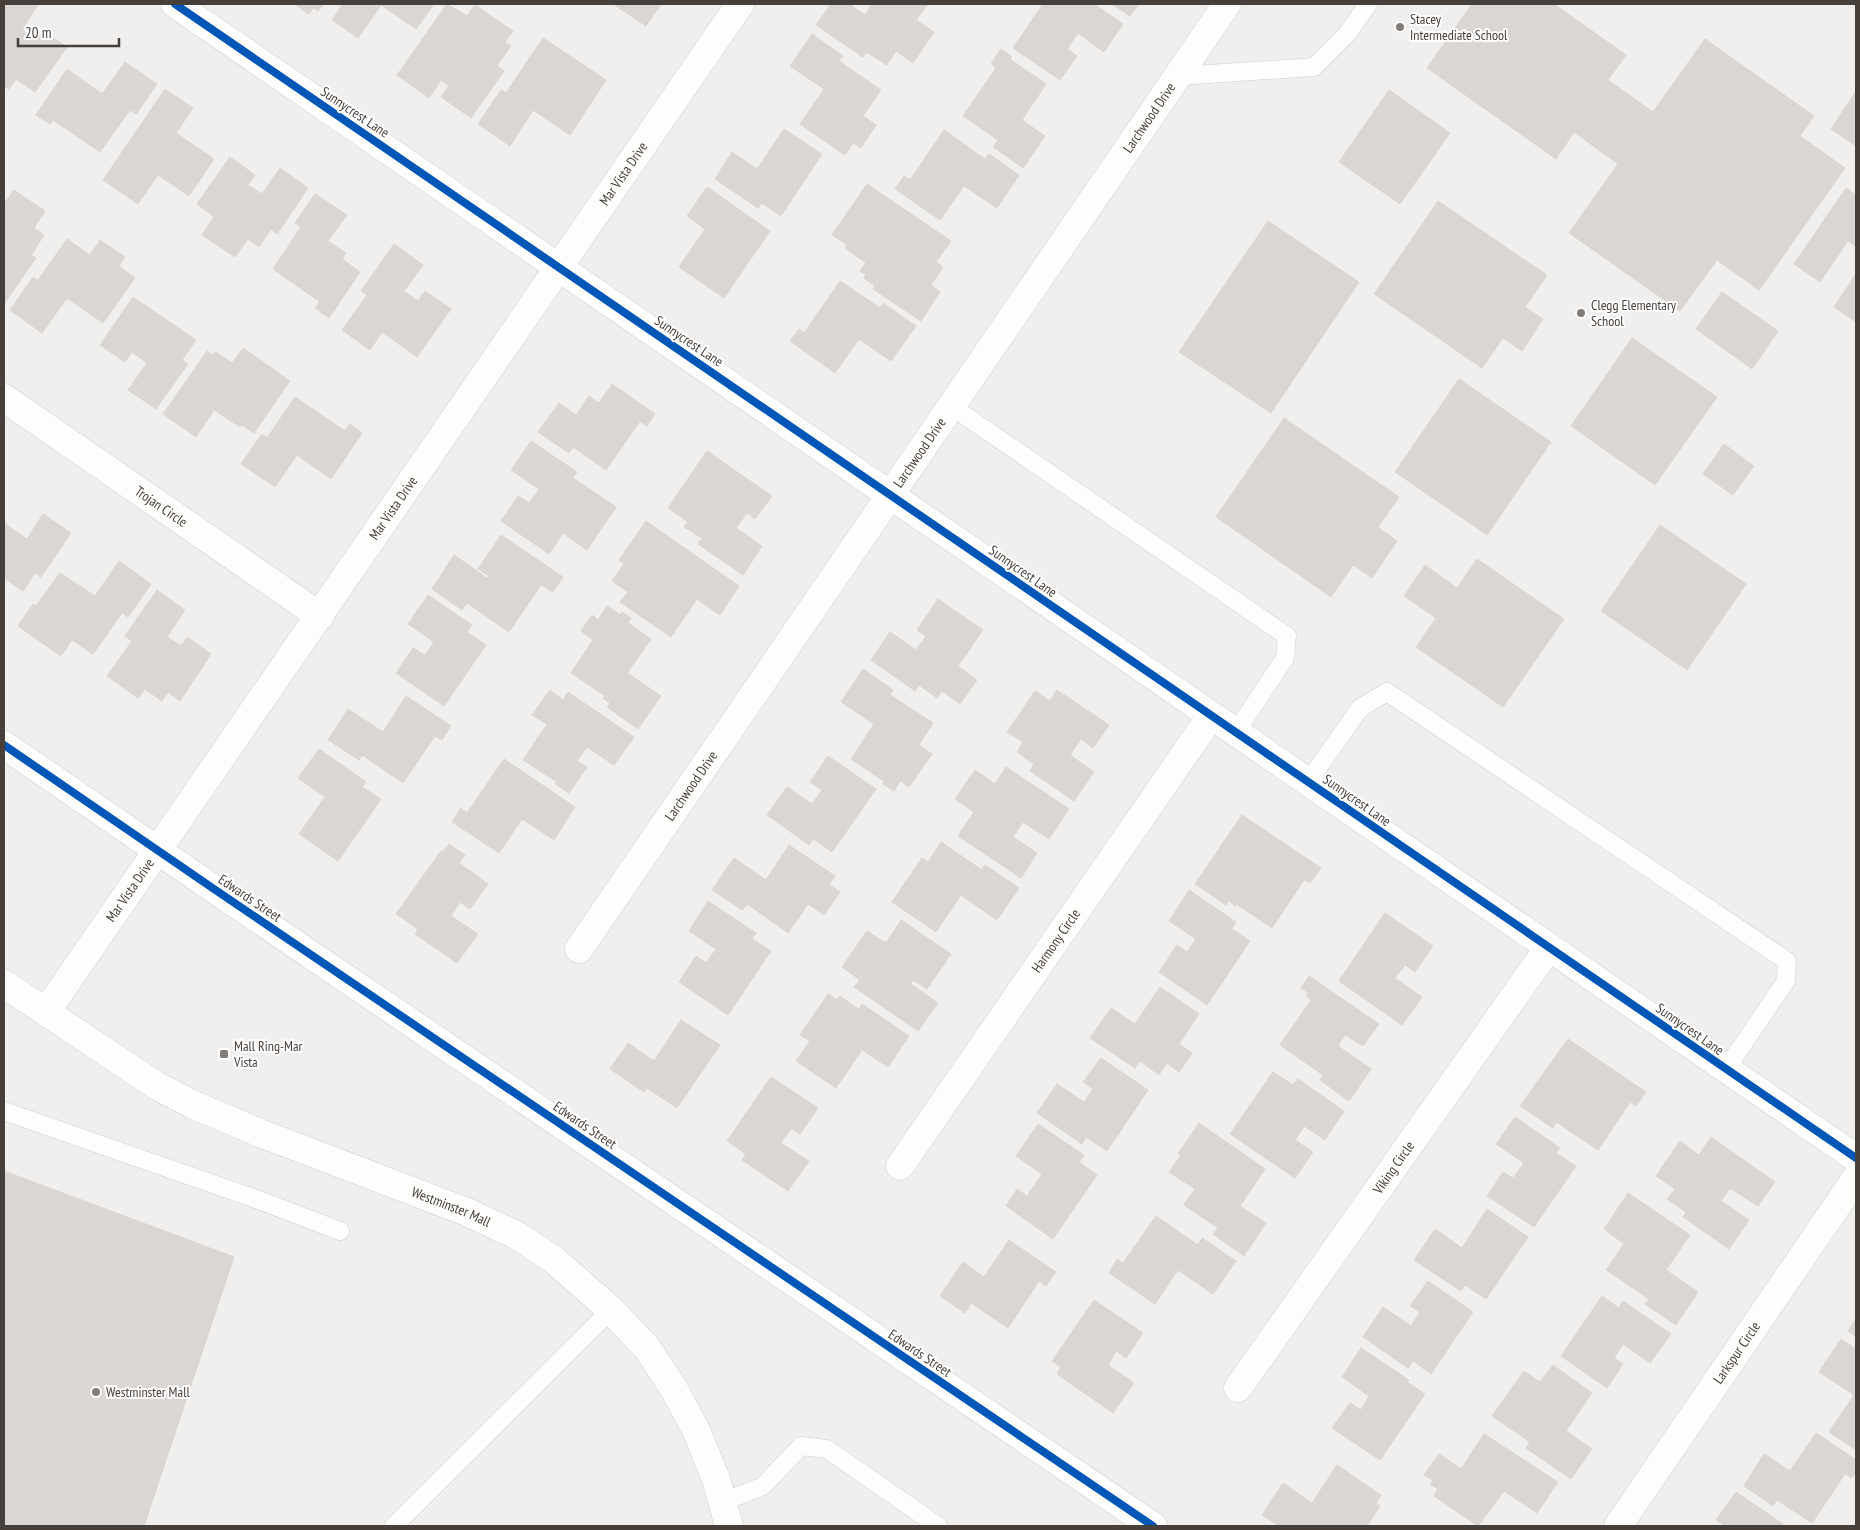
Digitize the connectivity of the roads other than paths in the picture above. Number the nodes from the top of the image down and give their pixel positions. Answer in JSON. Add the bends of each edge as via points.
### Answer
{"nodes":[{"id":1,"x":175,"y":4,"type":"edge"},
{"id":2,"x":740,"y":4,"type":"edge"},
{"id":3,"x":1227,"y":4,"type":"edge"},
{"id":4,"x":1368,"y":4,"type":"edge"},
{"id":5,"x":1178,"y":76,"type":"junction"},
{"id":6,"x":559,"y":268,"type":"junction"},
{"id":7,"x":4,"y":398,"type":"edge"},
{"id":8,"x":951,"y":406,"type":"junction"},
{"id":9,"x":890,"y":495,"type":"junction"},
{"id":10,"x":320,"y":616,"type":"junction"},
{"id":11,"x":1211,"y":716,"type":"junction"},
{"id":12,"x":1236,"y":732,"type":"junction"},
{"id":13,"x":4,"y":745,"type":"edge"},
{"id":14,"x":1308,"y":782,"type":"junction"},
{"id":15,"x":159,"y":851,"type":"junction"},
{"id":16,"x":1549,"y":947,"type":"junction"},
{"id":17,"x":579,"y":949,"type":"dead end"},
{"id":18,"x":4,"y":984,"type":"edge"},
{"id":19,"x":46,"y":1012,"type":"junction"},
{"id":20,"x":1726,"y":1069,"type":"junction"},
{"id":21,"x":4,"y":1111,"type":"edge"},
{"id":22,"x":1856,"y":1158,"type":"edge"},
{"id":23,"x":900,"y":1166,"type":"dead end"},
{"id":24,"x":1856,"y":1178,"type":"edge"},
{"id":25,"x":340,"y":1231,"type":"dead end"},
{"id":26,"x":611,"y":1310,"type":"junction"},
{"id":27,"x":1238,"y":1388,"type":"dead end"},
{"id":28,"x":726,"y":1514,"type":"edge"},
{"id":29,"x":394,"y":1526,"type":"edge"},
{"id":30,"x":938,"y":1526,"type":"edge"},
{"id":31,"x":1153,"y":1526,"type":"edge"},
{"id":32,"x":1618,"y":1526,"type":"edge"}],
"edges":[{"from":1,"to":6,"type":"street","name":"Sunnycrest Lane"},
{"from":2,"to":6,"type":"street","name":"Mar Vista Drive"},
{"from":3,"to":5,"type":"street","name":"Larchwood Drive"},
{"from":4,"to":5,"type":"lane","via":[[1347,34],[1314,67]]},
{"from":5,"to":8,"type":"street","name":"Larchwood Drive"},
{"from":6,"to":9,"type":"street","name":"Sunnycrest Lane"},
{"from":6,"to":10,"type":"street","name":"Mar Vista Drive"},
{"from":7,"to":10,"type":"street","name":"Trojan Circle"},
{"from":8,"to":9,"type":"street","name":"Larchwood Drive"},
{"from":8,"to":12,"type":"lane","via":[[1287,636],[1285,658]]},
{"from":9,"to":11,"type":"street","name":"Sunnycrest Lane"},
{"from":9,"to":17,"type":"street","name":"Larchwood Drive"},
{"from":10,"to":15,"type":"street","name":"Mar Vista Drive"},
{"from":11,"to":12,"type":"street","name":"Sunnycrest Lane"},
{"from":11,"to":23,"type":"street","name":"Harmony Circle"},
{"from":12,"to":14,"type":"street","name":"Sunnycrest Lane"},
{"from":13,"to":15,"type":"street","name":"Edwards Street"},
{"from":14,"to":16,"type":"street","name":"Sunnycrest Lane"},
{"from":14,"to":20,"type":"lane","via":[[1360,708],[1387,692],[1787,961],[1786,980]]},
{"from":15,"to":19,"type":"street","name":"Mar Vista Drive"},
{"from":15,"to":31,"type":"street","name":"Edwards Street"},
{"from":16,"to":20,"type":"street","name":"Sunnycrest Lane"},
{"from":16,"to":27,"type":"street","name":"Viking Circle"},
{"from":18,"to":19,"type":"street","name":"Westminster Mall"},
{"from":19,"to":26,"type":"street","name":"Westminster Mall","via":[[157,1086],[194,1105],[260,1134],[467,1212],[516,1235],[554,1260]]},
{"from":20,"to":22,"type":"street","name":"Sunnycrest Lane"},
{"from":21,"to":25,"type":"lane","via":[[256,1198]]},
{"from":24,"to":32,"type":"street","name":"Larkspur Circle"},
{"from":26,"to":28,"type":"street","name":"Westminster Mall","via":[[647,1348],[674,1388],[696,1430]]},
{"from":26,"to":29,"type":"lane"},
{"from":28,"to":30,"type":"lane","via":[[763,1486],[801,1446],[827,1449]]}]}
